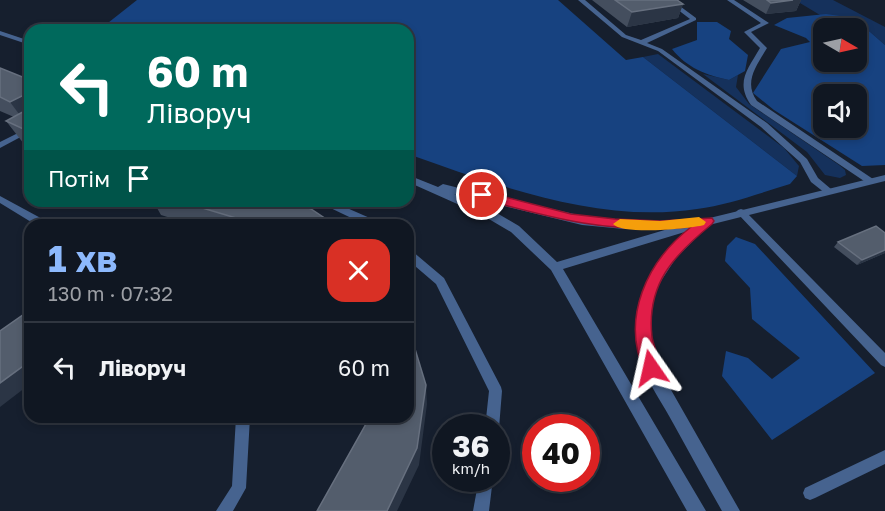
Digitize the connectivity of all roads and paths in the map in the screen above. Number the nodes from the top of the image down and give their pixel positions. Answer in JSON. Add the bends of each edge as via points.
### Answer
{"nodes":[{"id":1,"x":581,"y":0,"type":"edge"},
{"id":2,"x":730,"y":0,"type":"edge"},
{"id":3,"x":671,"y":1,"type":"edge"},
{"id":4,"x":0,"y":33,"type":"edge"},
{"id":5,"x":24,"y":41,"type":"edge"},
{"id":6,"x":644,"y":42,"type":"junction"},
{"id":7,"x":24,"y":132,"type":"edge"},
{"id":8,"x":0,"y":145,"type":"edge"},
{"id":9,"x":885,"y":178,"type":"edge"},
{"id":10,"x":414,"y":180,"type":"edge"},
{"id":11,"x":870,"y":181,"type":"junction"},
{"id":12,"x":424,"y":184,"type":"junction"},
{"id":13,"x":828,"y":191,"type":"junction"},
{"id":14,"x":0,"y":199,"type":"edge"},
{"id":15,"x":336,"y":207,"type":"edge"},
{"id":16,"x":741,"y":212,"type":"junction"},
{"id":17,"x":34,"y":219,"type":"edge"},
{"id":18,"x":362,"y":219,"type":"edge"},
{"id":19,"x":708,"y":221,"type":"junction"},
{"id":20,"x":414,"y":259,"type":"edge"},
{"id":21,"x":555,"y":267,"type":"junction"},
{"id":22,"x":885,"y":361,"type":"edge"},
{"id":23,"x":494,"y":414,"type":"edge"},
{"id":24,"x":243,"y":423,"type":"edge"},
{"id":25,"x":885,"y":457,"type":"edge"},
{"id":26,"x":484,"y":492,"type":"edge"},
{"id":27,"x":810,"y":493,"type":"dead end"},
{"id":28,"x":224,"y":511,"type":"edge"},
{"id":29,"x":481,"y":511,"type":"edge"},
{"id":30,"x":697,"y":511,"type":"edge"},
{"id":31,"x":730,"y":511,"type":"edge"}],
"edges":[{"from":1,"to":6,"type":"lane","via":[[624,36]]},
{"from":2,"to":11,"type":"lane","via":[[766,23],[747,32],[764,48],[745,82],[748,96]]},
{"from":3,"to":6,"type":"lane","via":[[694,19]]},
{"from":4,"to":5,"type":"street"},
{"from":6,"to":13,"type":"lane","via":[[771,131],[804,161],[814,180]]},
{"from":7,"to":8,"type":"lane"},
{"from":9,"to":11,"type":"street"},
{"from":10,"to":12,"type":"street"},
{"from":11,"to":13,"type":"street"},
{"from":12,"to":19,"type":"street","via":[[571,218],[615,224]]},
{"from":12,"to":21,"type":"street","via":[[515,229]]},
{"from":13,"to":16,"type":"street"},
{"from":14,"to":17,"type":"lane"},
{"from":15,"to":18,"type":"lane"},
{"from":16,"to":19,"type":"street"},
{"from":16,"to":22,"type":"lane"},
{"from":19,"to":21,"type":"street"},
{"from":19,"to":31,"type":"street","via":[[681,242],[658,271],[645,305],[645,336],[651,368]]},
{"from":20,"to":23,"type":"lane","via":[[440,281],[496,391]]},
{"from":21,"to":30,"type":"street"},
{"from":24,"to":28,"type":"lane","via":[[239,488]]},
{"from":25,"to":27,"type":"lane"},
{"from":26,"to":29,"type":"lane"}]}
